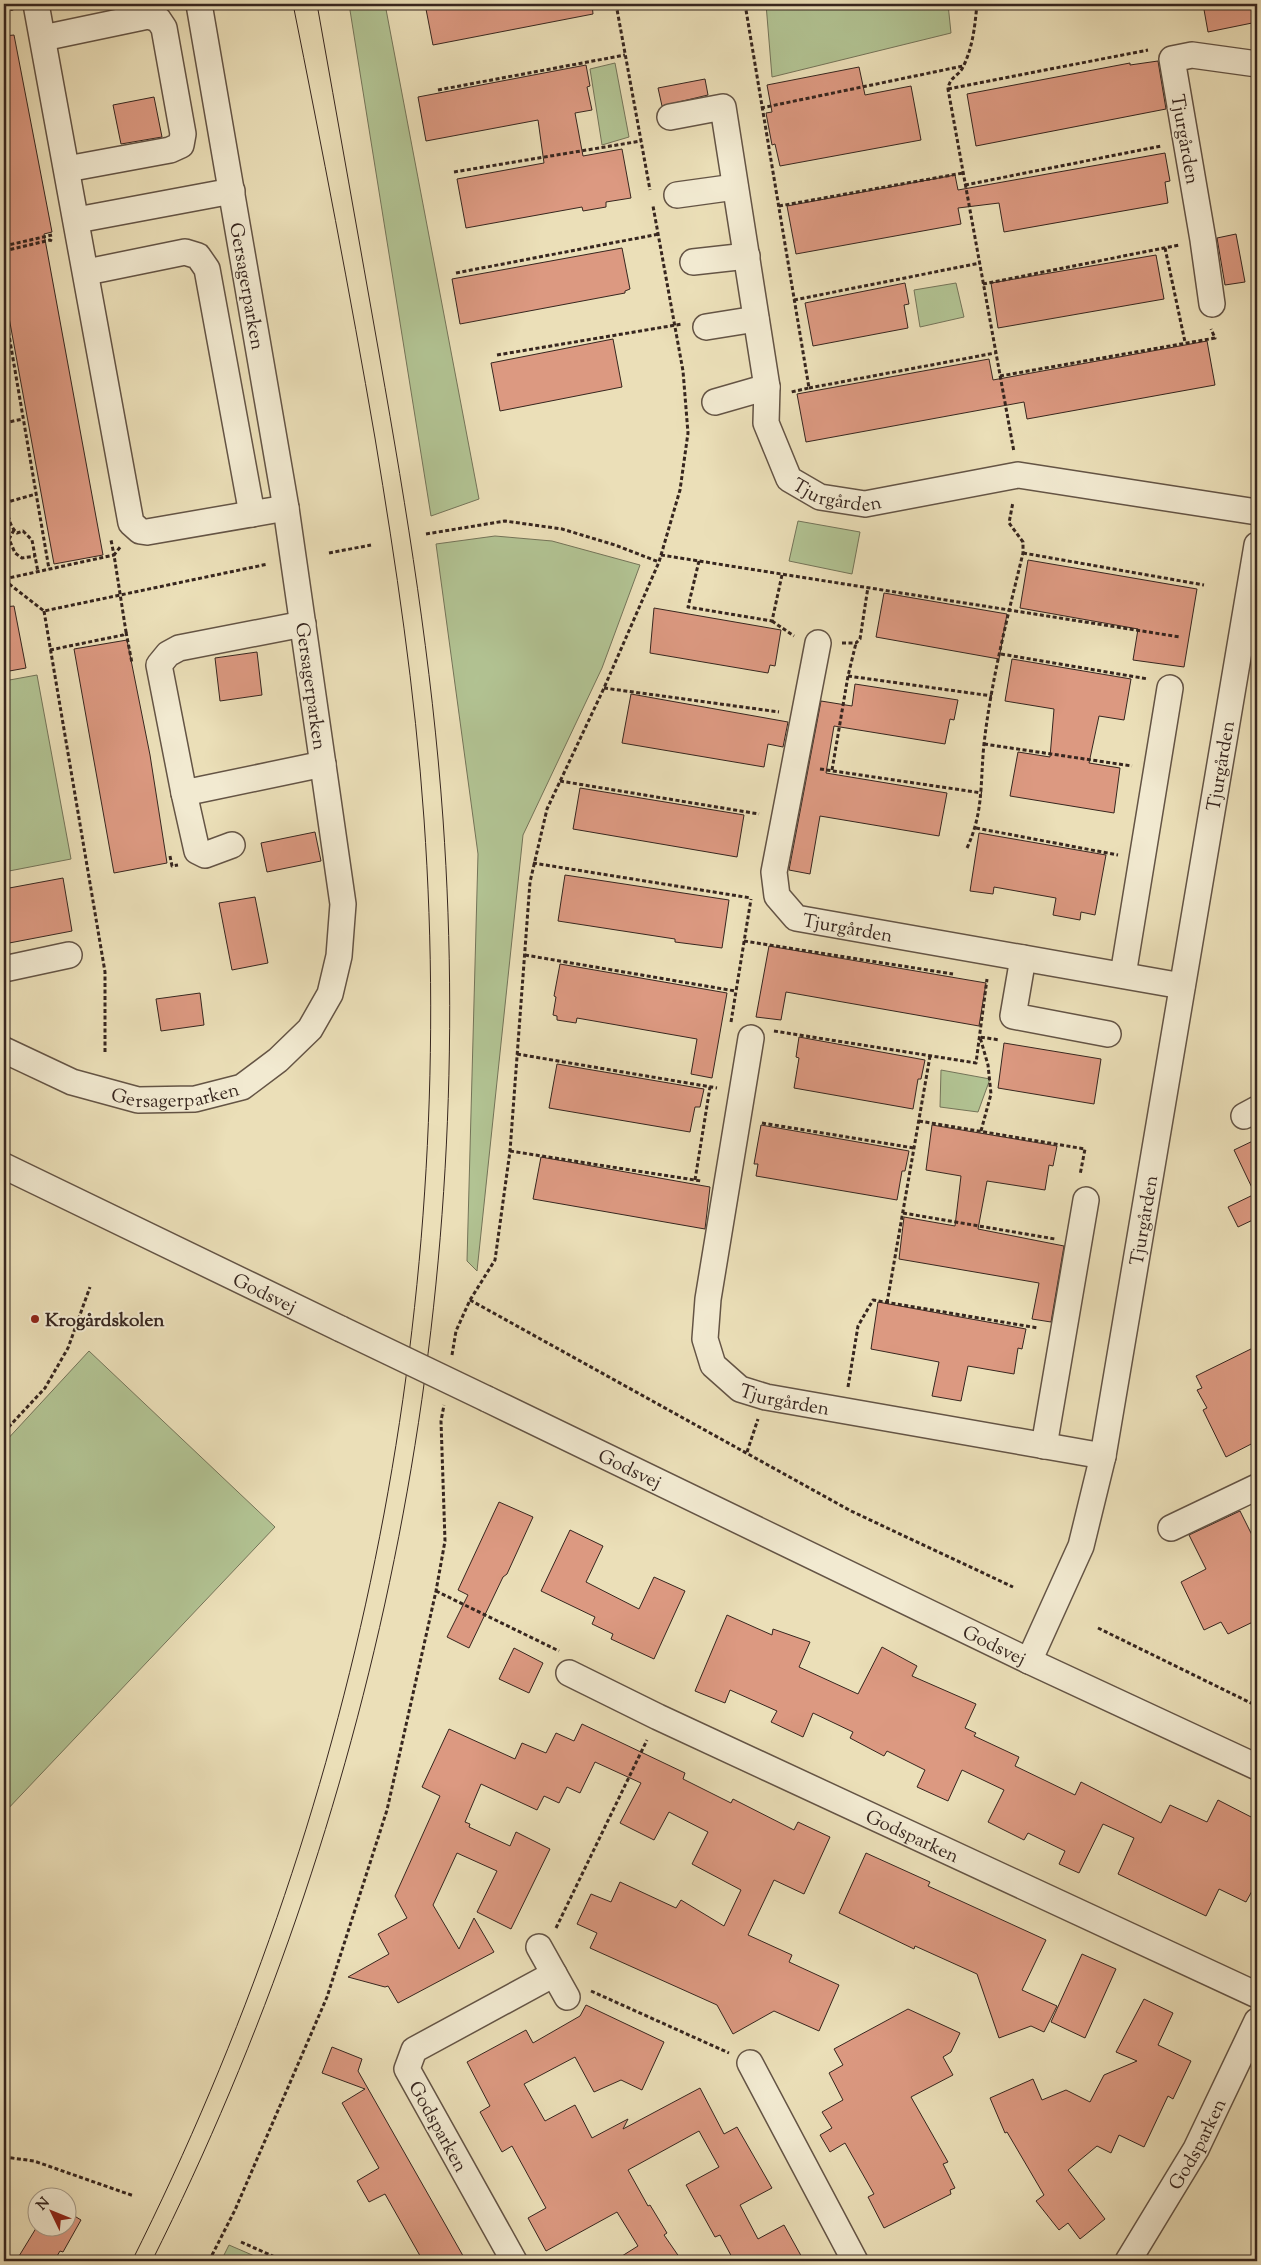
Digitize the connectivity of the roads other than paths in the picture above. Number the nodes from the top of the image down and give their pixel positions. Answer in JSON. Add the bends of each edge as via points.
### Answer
{"nodes":[{"id":1,"x":36,"y":4,"type":"edge"},
{"id":2,"x":199,"y":4,"type":"edge"},
{"id":3,"x":43,"y":38,"type":"junction"},
{"id":4,"x":1257,"y":64,"type":"edge"},
{"id":5,"x":670,"y":117,"type":"dead end"},
{"id":6,"x":68,"y":169,"type":"junction"},
{"id":7,"x":735,"y":187,"type":"junction"},
{"id":8,"x":232,"y":191,"type":"junction"},
{"id":9,"x":677,"y":196,"type":"dead end"},
{"id":10,"x":77,"y":220,"type":"junction"},
{"id":11,"x":746,"y":256,"type":"junction"},
{"id":12,"x":693,"y":262,"type":"dead end"},
{"id":13,"x":86,"y":272,"type":"junction"},
{"id":14,"x":1212,"y":304,"type":"road end"},
{"id":15,"x":756,"y":319,"type":"junction"},
{"id":16,"x":706,"y":327,"type":"road end"},
{"id":17,"x":767,"y":392,"type":"junction"},
{"id":18,"x":715,"y":402,"type":"dead end"},
{"id":19,"x":286,"y":508,"type":"junction"},
{"id":20,"x":1257,"y":512,"type":"edge"},
{"id":21,"x":252,"y":514,"type":"junction"},
{"id":22,"x":1257,"y":545,"type":"edge"},
{"id":23,"x":303,"y":624,"type":"junction"},
{"id":24,"x":809,"y":641,"type":"road end"},
{"id":25,"x":1170,"y":688,"type":"road end"},
{"id":26,"x":323,"y":764,"type":"junction"},
{"id":27,"x":184,"y":793,"type":"junction"},
{"id":28,"x":232,"y":845,"type":"dead end"},
{"id":29,"x":69,"y":955,"type":"dead end"},
{"id":30,"x":1023,"y":958,"type":"junction"},
{"id":31,"x":4,"y":969,"type":"edge"},
{"id":32,"x":1123,"y":975,"type":"junction"},
{"id":33,"x":1182,"y":986,"type":"junction"},
{"id":34,"x":754,"y":1032,"type":"road end"},
{"id":35,"x":1108,"y":1034,"type":"dead end"},
{"id":36,"x":4,"y":1050,"type":"edge"},
{"id":37,"x":4,"y":1166,"type":"edge"},
{"id":38,"x":1086,"y":1200,"type":"road end"},
{"id":39,"x":1044,"y":1446,"type":"junction"},
{"id":40,"x":1103,"y":1456,"type":"junction"},
{"id":41,"x":1257,"y":1487,"type":"edge"},
{"id":42,"x":1171,"y":1528,"type":"dead end"},
{"id":43,"x":1029,"y":1661,"type":"junction"},
{"id":44,"x":569,"y":1673,"type":"road end"},
{"id":45,"x":1257,"y":1767,"type":"edge"},
{"id":46,"x":539,"y":1947,"type":"road end"},
{"id":47,"x":554,"y":1974,"type":"junction"},
{"id":48,"x":578,"y":1993,"type":"road end"},
{"id":49,"x":1257,"y":1995,"type":"edge"},
{"id":50,"x":1257,"y":2021,"type":"edge"},
{"id":51,"x":750,"y":2063,"type":"road end"},
{"id":52,"x":514,"y":2261,"type":"edge"},
{"id":53,"x":855,"y":2261,"type":"edge"},
{"id":54,"x":1128,"y":2261,"type":"edge"}],
"edges":[{"from":1,"to":3,"type":"street"},
{"from":2,"to":8,"type":"street","name":"Gersagerparken"},
{"from":3,"to":6,"type":"street"},
{"from":3,"to":6,"type":"street","via":[[148,16],[161,23],[165,38],[183,134],[181,144],[170,150]]},
{"from":4,"to":14,"type":"street","name":"Tjurgården","via":[[1192,55],[1172,59]]},
{"from":5,"to":7,"type":"street","name":"Tjurgården","via":[[723,107]]},
{"from":6,"to":10,"type":"street"},
{"from":7,"to":9,"type":"street"},
{"from":7,"to":11,"type":"street","name":"Tjurgården"},
{"from":8,"to":10,"type":"street"},
{"from":8,"to":19,"type":"street","name":"Gersagerparken"},
{"from":10,"to":13,"type":"street"},
{"from":11,"to":12,"type":"street"},
{"from":11,"to":15,"type":"street","name":"Tjurgården"},
{"from":13,"to":21,"type":"street","via":[[185,252],[191,252],[203,262],[217,315]]},
{"from":13,"to":21,"type":"street","via":[[131,523],[146,532]]},
{"from":15,"to":16,"type":"street"},
{"from":15,"to":17,"type":"street","name":"Tjurgården"},
{"from":17,"to":18,"type":"street"},
{"from":17,"to":20,"type":"street","name":"Tjurgården","via":[[766,423],[789,479],[820,497],[865,504],[1018,475]]},
{"from":19,"to":21,"type":"street"},
{"from":19,"to":23,"type":"street","name":"Gersagerparken"},
{"from":22,"to":33,"type":"street","name":"Tjurgården"},
{"from":23,"to":26,"type":"street","name":"Gersagerparken"},
{"from":23,"to":27,"type":"street","via":[[180,648],[168,654],[159,665]]},
{"from":24,"to":30,"type":"street","name":"Tjurgården","via":[[804,717],[774,872],[777,896],[796,918]]},
{"from":25,"to":32,"type":"street"},
{"from":26,"to":27,"type":"street"},
{"from":26,"to":36,"type":"street","name":"Gersagerparken","via":[[343,904],[339,956],[330,994],[310,1029],[278,1060],[242,1087],[195,1099],[138,1100],[72,1082]]},
{"from":27,"to":28,"type":"street","via":[[197,851],[205,854]]},
{"from":29,"to":31,"type":"street"},
{"from":30,"to":32,"type":"street","name":"Tjurgården"},
{"from":30,"to":35,"type":"street","via":[[1013,1016]]},
{"from":32,"to":33,"type":"street","name":"Tjurgården"},
{"from":33,"to":40,"type":"street","name":"Tjurgården"},
{"from":34,"to":39,"type":"street","name":"Tjurgården","via":[[708,1299],[705,1340],[713,1365],[740,1388],[766,1397]]},
{"from":37,"to":43,"type":"street","name":"Godsvej","bridge":true},
{"from":38,"to":39,"type":"street"},
{"from":39,"to":40,"type":"street","name":"Tjurgården"},
{"from":40,"to":43,"type":"street","name":"Tjurgården","via":[[1081,1546]]},
{"from":41,"to":42,"type":"street"},
{"from":43,"to":45,"type":"street","name":"Godsvej"},
{"from":44,"to":49,"type":"street","name":"Godsparken"},
{"from":46,"to":47,"type":"street"},
{"from":47,"to":48,"type":"street"},
{"from":47,"to":52,"type":"street","name":"Godsparken","via":[[414,2050],[407,2069]]},
{"from":50,"to":54,"type":"street","name":"Godsparken","via":[[1196,2149]]},
{"from":51,"to":53,"type":"street"}]}
